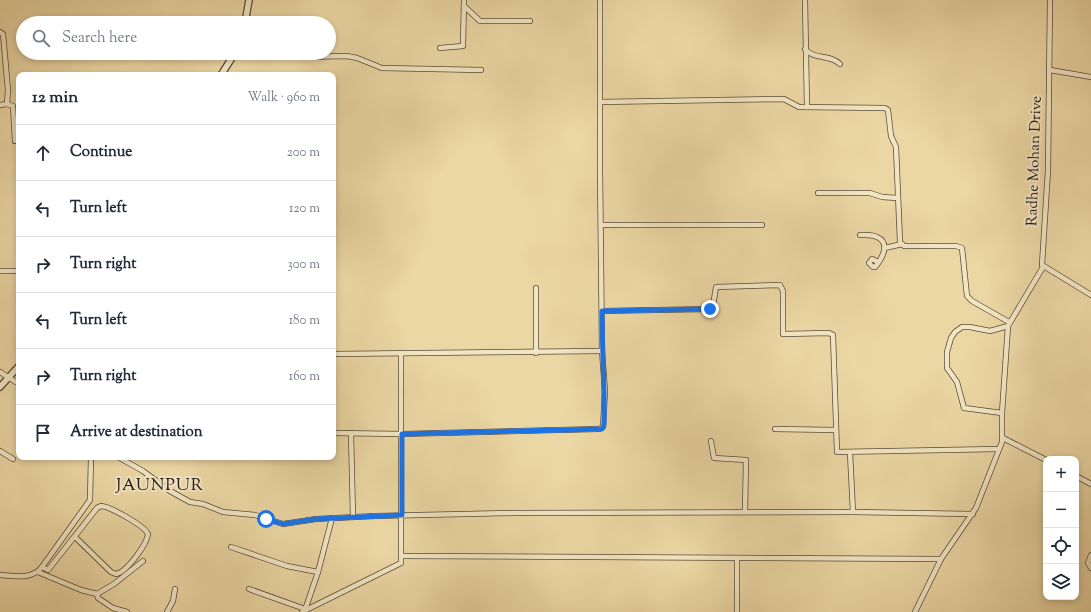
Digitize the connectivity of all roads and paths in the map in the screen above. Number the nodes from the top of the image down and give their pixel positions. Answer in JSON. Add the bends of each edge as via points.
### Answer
{"nodes":[{"id":1,"x":249,"y":0,"type":"edge"},
{"id":2,"x":464,"y":0,"type":"edge"},
{"id":3,"x":600,"y":0,"type":"edge"},
{"id":4,"x":805,"y":0,"type":"edge"},
{"id":5,"x":1050,"y":0,"type":"edge"},
{"id":6,"x":464,"y":6,"type":"junction"},
{"id":7,"x":246,"y":16,"type":"edge"},
{"id":8,"x":530,"y":21,"type":"dead end"},
{"id":9,"x":0,"y":32,"type":"edge"},
{"id":10,"x":440,"y":48,"type":"dead end"},
{"id":11,"x":805,"y":49,"type":"junction"},
{"id":12,"x":336,"y":56,"type":"edge"},
{"id":13,"x":231,"y":60,"type":"edge"},
{"id":14,"x":840,"y":64,"type":"dead end"},
{"id":15,"x":481,"y":70,"type":"dead end"},
{"id":16,"x":1050,"y":70,"type":"junction"},
{"id":17,"x":223,"y":72,"type":"edge"},
{"id":18,"x":1091,"y":77,"type":"edge"},
{"id":19,"x":600,"y":102,"type":"junction"},
{"id":20,"x":6,"y":104,"type":"junction"},
{"id":21,"x":0,"y":105,"type":"edge"},
{"id":22,"x":806,"y":107,"type":"junction"},
{"id":23,"x":15,"y":141,"type":"dead end"},
{"id":24,"x":818,"y":193,"type":"dead end"},
{"id":25,"x":898,"y":198,"type":"junction"},
{"id":26,"x":601,"y":225,"type":"junction"},
{"id":27,"x":762,"y":225,"type":"dead end"},
{"id":28,"x":860,"y":235,"type":"dead end"},
{"id":29,"x":902,"y":244,"type":"junction"},
{"id":30,"x":885,"y":248,"type":"junction"},
{"id":31,"x":878,"y":262,"type":"dead end"},
{"id":32,"x":1043,"y":267,"type":"junction"},
{"id":33,"x":0,"y":271,"type":"edge"},
{"id":34,"x":16,"y":271,"type":"edge"},
{"id":35,"x":536,"y":288,"type":"dead end"},
{"id":36,"x":1090,"y":293,"type":"edge"},
{"id":37,"x":602,"y":311,"type":"junction"},
{"id":38,"x":1008,"y":324,"type":"junction"},
{"id":39,"x":602,"y":351,"type":"junction"},
{"id":40,"x":536,"y":353,"type":"junction"},
{"id":41,"x":336,"y":354,"type":"edge"},
{"id":42,"x":401,"y":354,"type":"junction"},
{"id":43,"x":16,"y":369,"type":"edge"},
{"id":44,"x":0,"y":372,"type":"edge"},
{"id":45,"x":8,"y":377,"type":"junction"},
{"id":46,"x":16,"y":382,"type":"edge"},
{"id":47,"x":0,"y":387,"type":"edge"},
{"id":48,"x":1002,"y":414,"type":"junction"},
{"id":49,"x":775,"y":429,"type":"dead end"},
{"id":50,"x":835,"y":430,"type":"junction"},
{"id":51,"x":336,"y":433,"type":"edge"},
{"id":52,"x":351,"y":433,"type":"junction"},
{"id":53,"x":402,"y":434,"type":"junction"},
{"id":54,"x":1003,"y":438,"type":"junction"},
{"id":55,"x":711,"y":441,"type":"dead end"},
{"id":56,"x":998,"y":449,"type":"junction"},
{"id":57,"x":0,"y":451,"type":"edge"},
{"id":58,"x":850,"y":453,"type":"junction"},
{"id":59,"x":1043,"y":458,"type":"edge"},
{"id":60,"x":13,"y":459,"type":"dead end"},
{"id":61,"x":91,"y":460,"type":"edge"},
{"id":62,"x":123,"y":460,"type":"edge"},
{"id":63,"x":1079,"y":478,"type":"edge"},
{"id":64,"x":1091,"y":484,"type":"edge"},
{"id":65,"x":746,"y":512,"type":"junction"},
{"id":66,"x":853,"y":512,"type":"junction"},
{"id":67,"x":973,"y":514,"type":"junction"},
{"id":68,"x":402,"y":515,"type":"junction"},
{"id":69,"x":353,"y":517,"type":"junction"},
{"id":70,"x":332,"y":518,"type":"junction"},
{"id":71,"x":75,"y":537,"type":"junction"},
{"id":72,"x":231,"y":547,"type":"dead end"},
{"id":73,"x":1091,"y":555,"type":"edge"},
{"id":74,"x":402,"y":556,"type":"junction"},
{"id":75,"x":737,"y":558,"type":"junction"},
{"id":76,"x":941,"y":559,"type":"junction"},
{"id":77,"x":143,"y":561,"type":"dead end"},
{"id":78,"x":42,"y":567,"type":"junction"},
{"id":79,"x":1091,"y":568,"type":"edge"},
{"id":80,"x":38,"y":572,"type":"junction"},
{"id":81,"x":318,"y":572,"type":"junction"},
{"id":82,"x":1,"y":576,"type":"edge"},
{"id":83,"x":175,"y":588,"type":"dead end"},
{"id":84,"x":249,"y":589,"type":"dead end"},
{"id":85,"x":97,"y":594,"type":"junction"},
{"id":86,"x":304,"y":610,"type":"edge"},
{"id":87,"x":118,"y":611,"type":"edge"},
{"id":88,"x":127,"y":612,"type":"edge"},
{"id":89,"x":168,"y":612,"type":"edge"},
{"id":90,"x":737,"y":612,"type":"edge"},
{"id":91,"x":915,"y":612,"type":"edge"}],
"edges":[{"from":1,"to":7,"type":"street"},
{"from":2,"to":6,"type":"street"},
{"from":3,"to":19,"type":"street"},
{"from":4,"to":11,"type":"street"},
{"from":5,"to":16,"type":"street","name":"Radhe Mohan Drive"},
{"from":6,"to":8,"type":"street","via":[[480,21]]},
{"from":6,"to":10,"type":"street","via":[[463,46]]},
{"from":9,"to":20,"type":"street","via":[[3,34],[8,82]]},
{"from":11,"to":14,"type":"street","via":[[810,54],[833,59]]},
{"from":11,"to":22,"type":"street"},
{"from":12,"to":15,"type":"street","via":[[357,58],[382,68]]},
{"from":13,"to":17,"type":"street"},
{"from":16,"to":18,"type":"street"},
{"from":16,"to":32,"type":"street","name":"Radhe Mohan Drive"},
{"from":19,"to":22,"type":"street","via":[[784,99],[797,106]]},
{"from":19,"to":26,"type":"street"},
{"from":20,"to":21,"type":"street"},
{"from":20,"to":23,"type":"street","via":[[13,106]]},
{"from":22,"to":25,"type":"street","via":[[886,108],[892,140],[896,147]]},
{"from":24,"to":25,"type":"street","via":[[870,193]]},
{"from":25,"to":29,"type":"street"},
{"from":26,"to":27,"type":"street"},
{"from":26,"to":37,"type":"street"},
{"from":28,"to":30,"type":"street","via":[[877,237]]},
{"from":29,"to":30,"type":"street"},
{"from":29,"to":38,"type":"street","via":[[962,248],[967,296]]},
{"from":30,"to":31,"type":"street","via":[[883,257]]},
{"from":32,"to":36,"type":"street"},
{"from":32,"to":38,"type":"street"},
{"from":33,"to":34,"type":"street"},
{"from":35,"to":40,"type":"street"},
{"from":37,"to":39,"type":"street"},
{"from":37,"to":50,"type":"street","via":[[710,309],[713,307],[716,287],[780,285],[783,291],[783,334],[833,334]]},
{"from":38,"to":48,"type":"street"},
{"from":38,"to":48,"type":"street","via":[[990,331],[970,326],[962,327],[955,332],[947,352],[947,368],[958,382],[964,408]]},
{"from":39,"to":40,"type":"street"},
{"from":39,"to":53,"type":"street","via":[[605,391],[602,429]]},
{"from":40,"to":42,"type":"street"},
{"from":41,"to":42,"type":"street"},
{"from":42,"to":53,"type":"street"},
{"from":43,"to":45,"type":"street"},
{"from":44,"to":45,"type":"street"},
{"from":45,"to":46,"type":"street"},
{"from":45,"to":47,"type":"street"},
{"from":48,"to":54,"type":"street"},
{"from":49,"to":50,"type":"street"},
{"from":50,"to":58,"type":"street","via":[[836,451]]},
{"from":51,"to":52,"type":"street"},
{"from":52,"to":53,"type":"street"},
{"from":52,"to":69,"type":"street"},
{"from":53,"to":68,"type":"street"},
{"from":54,"to":56,"type":"street"},
{"from":54,"to":59,"type":"street"},
{"from":55,"to":65,"type":"street","via":[[714,458],[746,460]]},
{"from":56,"to":58,"type":"street"},
{"from":56,"to":67,"type":"street"},
{"from":57,"to":60,"type":"street"},
{"from":58,"to":66,"type":"street"},
{"from":61,"to":78,"type":"street","via":[[90,500]]},
{"from":62,"to":70,"type":"street","via":[[179,497],[223,512],[256,516],[283,524]]},
{"from":63,"to":64,"type":"street"},
{"from":65,"to":66,"type":"street"},
{"from":65,"to":68,"type":"street"},
{"from":66,"to":67,"type":"street"},
{"from":67,"to":76,"type":"street"},
{"from":68,"to":69,"type":"street"},
{"from":68,"to":74,"type":"street"},
{"from":69,"to":70,"type":"street"},
{"from":70,"to":81,"type":"street"},
{"from":71,"to":71,"type":"street","via":[[101,506],[140,526],[148,534],[146,542],[133,559],[116,574]]},
{"from":71,"to":78,"type":"street","via":[[48,570]]},
{"from":72,"to":81,"type":"street","via":[[287,566]]},
{"from":73,"to":79,"type":"street","via":[[1088,563]]},
{"from":74,"to":75,"type":"street"},
{"from":74,"to":86,"type":"street","via":[[401,564]]},
{"from":75,"to":76,"type":"street"},
{"from":75,"to":90,"type":"street"},
{"from":76,"to":91,"type":"street"},
{"from":77,"to":85,"type":"street"},
{"from":78,"to":80,"type":"street"},
{"from":80,"to":82,"type":"street","via":[[26,576]]},
{"from":80,"to":85,"type":"street"},
{"from":81,"to":86,"type":"street"},
{"from":83,"to":89,"type":"street"},
{"from":84,"to":86,"type":"street"},
{"from":85,"to":87,"type":"street","via":[[98,598]]},
{"from":87,"to":88,"type":"street"}]}
